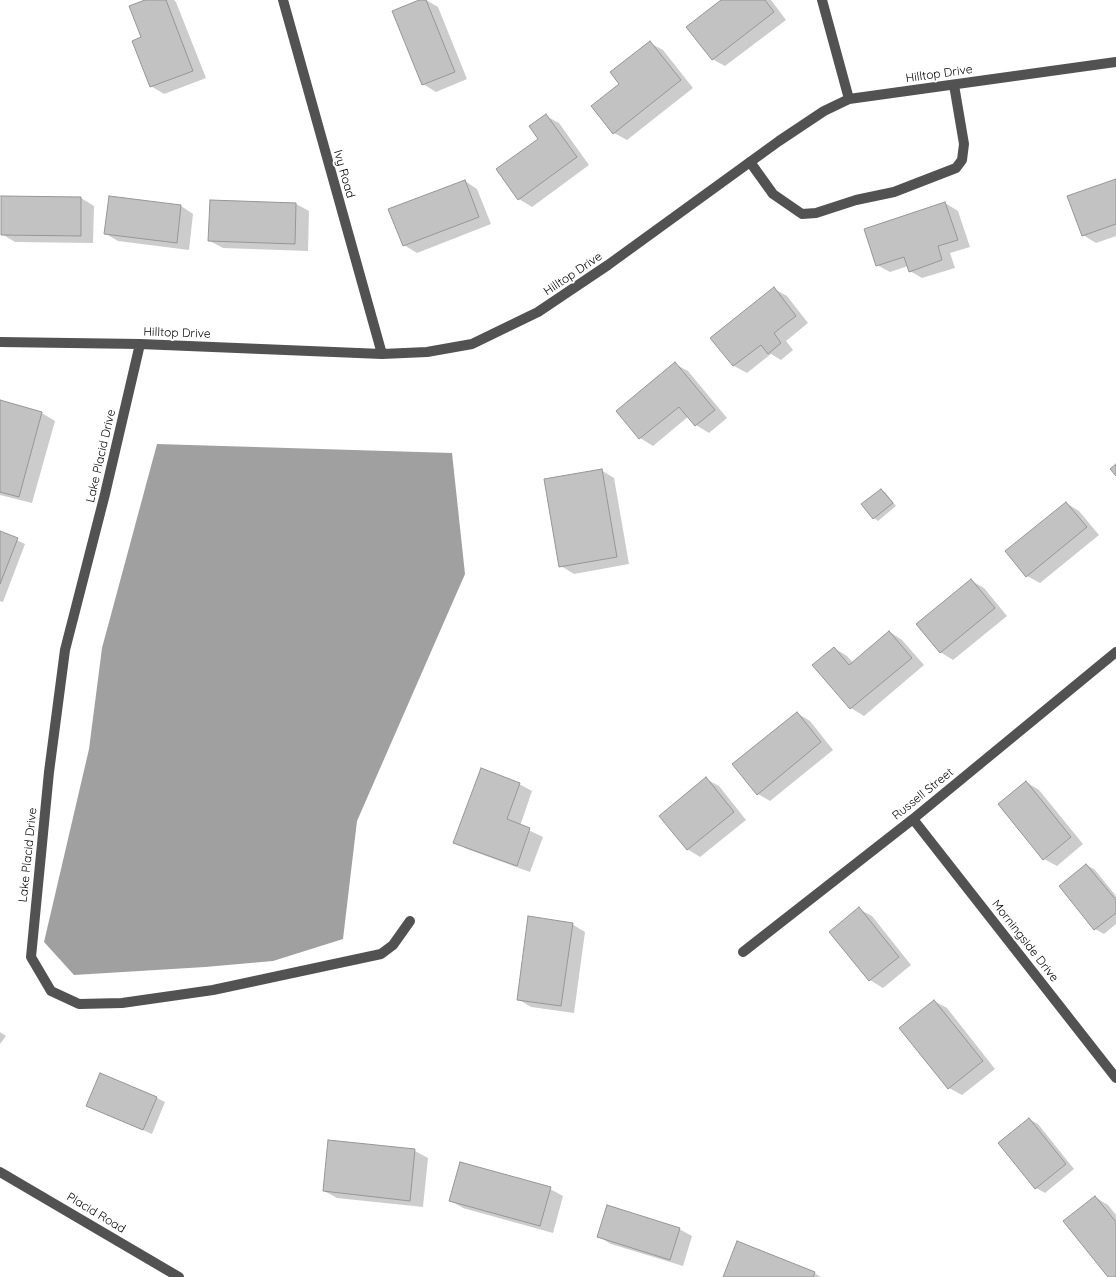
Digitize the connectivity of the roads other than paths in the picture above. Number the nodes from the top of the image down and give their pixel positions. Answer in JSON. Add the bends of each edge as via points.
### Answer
{"nodes":[{"id":1,"x":282,"y":0,"type":"edge"},
{"id":2,"x":822,"y":0,"type":"edge"},
{"id":3,"x":1116,"y":62,"type":"edge"},
{"id":4,"x":954,"y":85,"type":"junction"},
{"id":5,"x":849,"y":99,"type":"junction"},
{"id":6,"x":750,"y":162,"type":"junction"},
{"id":7,"x":0,"y":342,"type":"edge"},
{"id":8,"x":140,"y":344,"type":"junction"},
{"id":9,"x":382,"y":354,"type":"junction"},
{"id":10,"x":1116,"y":652,"type":"edge"},
{"id":11,"x":913,"y":819,"type":"junction"},
{"id":12,"x":410,"y":921,"type":"dead end"},
{"id":13,"x":742,"y":952,"type":"dead end"},
{"id":14,"x":1116,"y":1078,"type":"edge"},
{"id":15,"x":0,"y":1172,"type":"edge"},
{"id":16,"x":179,"y":1277,"type":"edge"}],
"edges":[{"from":1,"to":9,"type":"street","name":"Ivy Road"},
{"from":2,"to":5,"type":"street"},
{"from":3,"to":4,"type":"street","name":"Hilltop Drive"},
{"from":4,"to":5,"type":"street","name":"Hilltop Drive"},
{"from":4,"to":6,"type":"street","via":[[964,144],[962,160],[956,168],[894,192],[802,214],[773,194]]},
{"from":5,"to":6,"type":"street","name":"Hilltop Drive","via":[[824,110]]},
{"from":6,"to":9,"type":"street","name":"Hilltop Drive","via":[[538,312],[472,344],[427,352]]},
{"from":7,"to":8,"type":"street","name":"Hilltop Drive"},
{"from":8,"to":9,"type":"street","name":"Hilltop Drive"},
{"from":8,"to":12,"type":"street","name":"Lake Placid Drive","via":[[65,650],[31,957],[52,991],[79,1004],[122,1003],[213,990],[381,954],[393,945]]},
{"from":10,"to":11,"type":"street","name":"Russell Street"},
{"from":11,"to":13,"type":"street","name":"Russell Street"},
{"from":11,"to":14,"type":"street","name":"Morningside Drive"},
{"from":15,"to":16,"type":"street","name":"Placid Road"}]}
